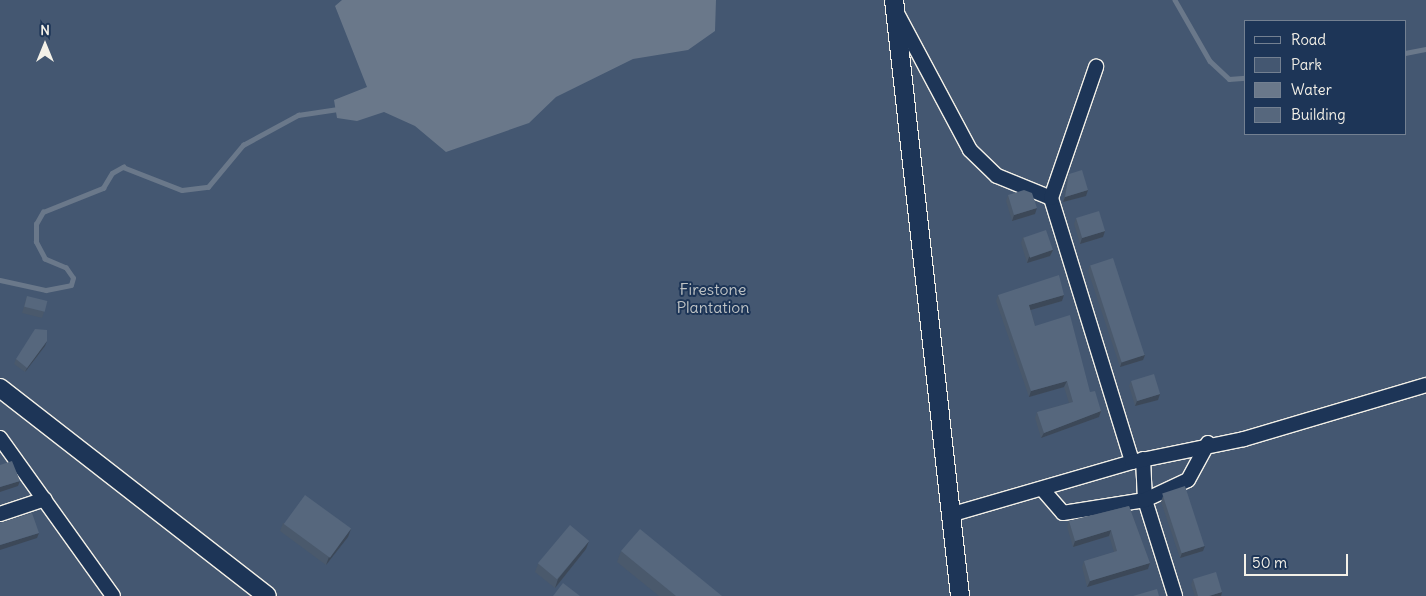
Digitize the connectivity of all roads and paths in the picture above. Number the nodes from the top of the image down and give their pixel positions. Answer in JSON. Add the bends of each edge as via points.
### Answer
{"nodes":[{"id":1,"x":895,"y":5,"type":"edge"},
{"id":2,"x":1096,"y":67,"type":"dead end"},
{"id":3,"x":1051,"y":198,"type":"junction"},
{"id":4,"x":1426,"y":384,"type":"edge"},
{"id":5,"x":0,"y":388,"type":"edge"},
{"id":6,"x":0,"y":438,"type":"edge"},
{"id":7,"x":1208,"y":444,"type":"junction"},
{"id":8,"x":1137,"y":460,"type":"junction"},
{"id":9,"x":1043,"y":490,"type":"junction"},
{"id":10,"x":45,"y":499,"type":"junction"},
{"id":11,"x":1145,"y":500,"type":"junction"},
{"id":12,"x":0,"y":514,"type":"edge"},
{"id":13,"x":953,"y":514,"type":"junction"},
{"id":14,"x":113,"y":596,"type":"edge"},
{"id":15,"x":267,"y":596,"type":"edge"},
{"id":16,"x":960,"y":596,"type":"edge"},
{"id":17,"x":1175,"y":596,"type":"edge"}],
"edges":[{"from":1,"to":3,"type":"street","via":[[970,150],[997,176]]},
{"from":1,"to":13,"type":"main road"},
{"from":2,"to":3,"type":"street"},
{"from":3,"to":8,"type":"street"},
{"from":4,"to":7,"type":"street","via":[[1244,439]]},
{"from":5,"to":15,"type":"main road"},
{"from":6,"to":10,"type":"street"},
{"from":7,"to":8,"type":"street"},
{"from":7,"to":11,"type":"street","via":[[1188,480]]},
{"from":8,"to":9,"type":"street"},
{"from":8,"to":11,"type":"street"},
{"from":9,"to":11,"type":"street","via":[[1063,513]]},
{"from":9,"to":13,"type":"street"},
{"from":10,"to":12,"type":"street"},
{"from":10,"to":14,"type":"street"},
{"from":11,"to":17,"type":"street"},
{"from":13,"to":16,"type":"main road"}]}
